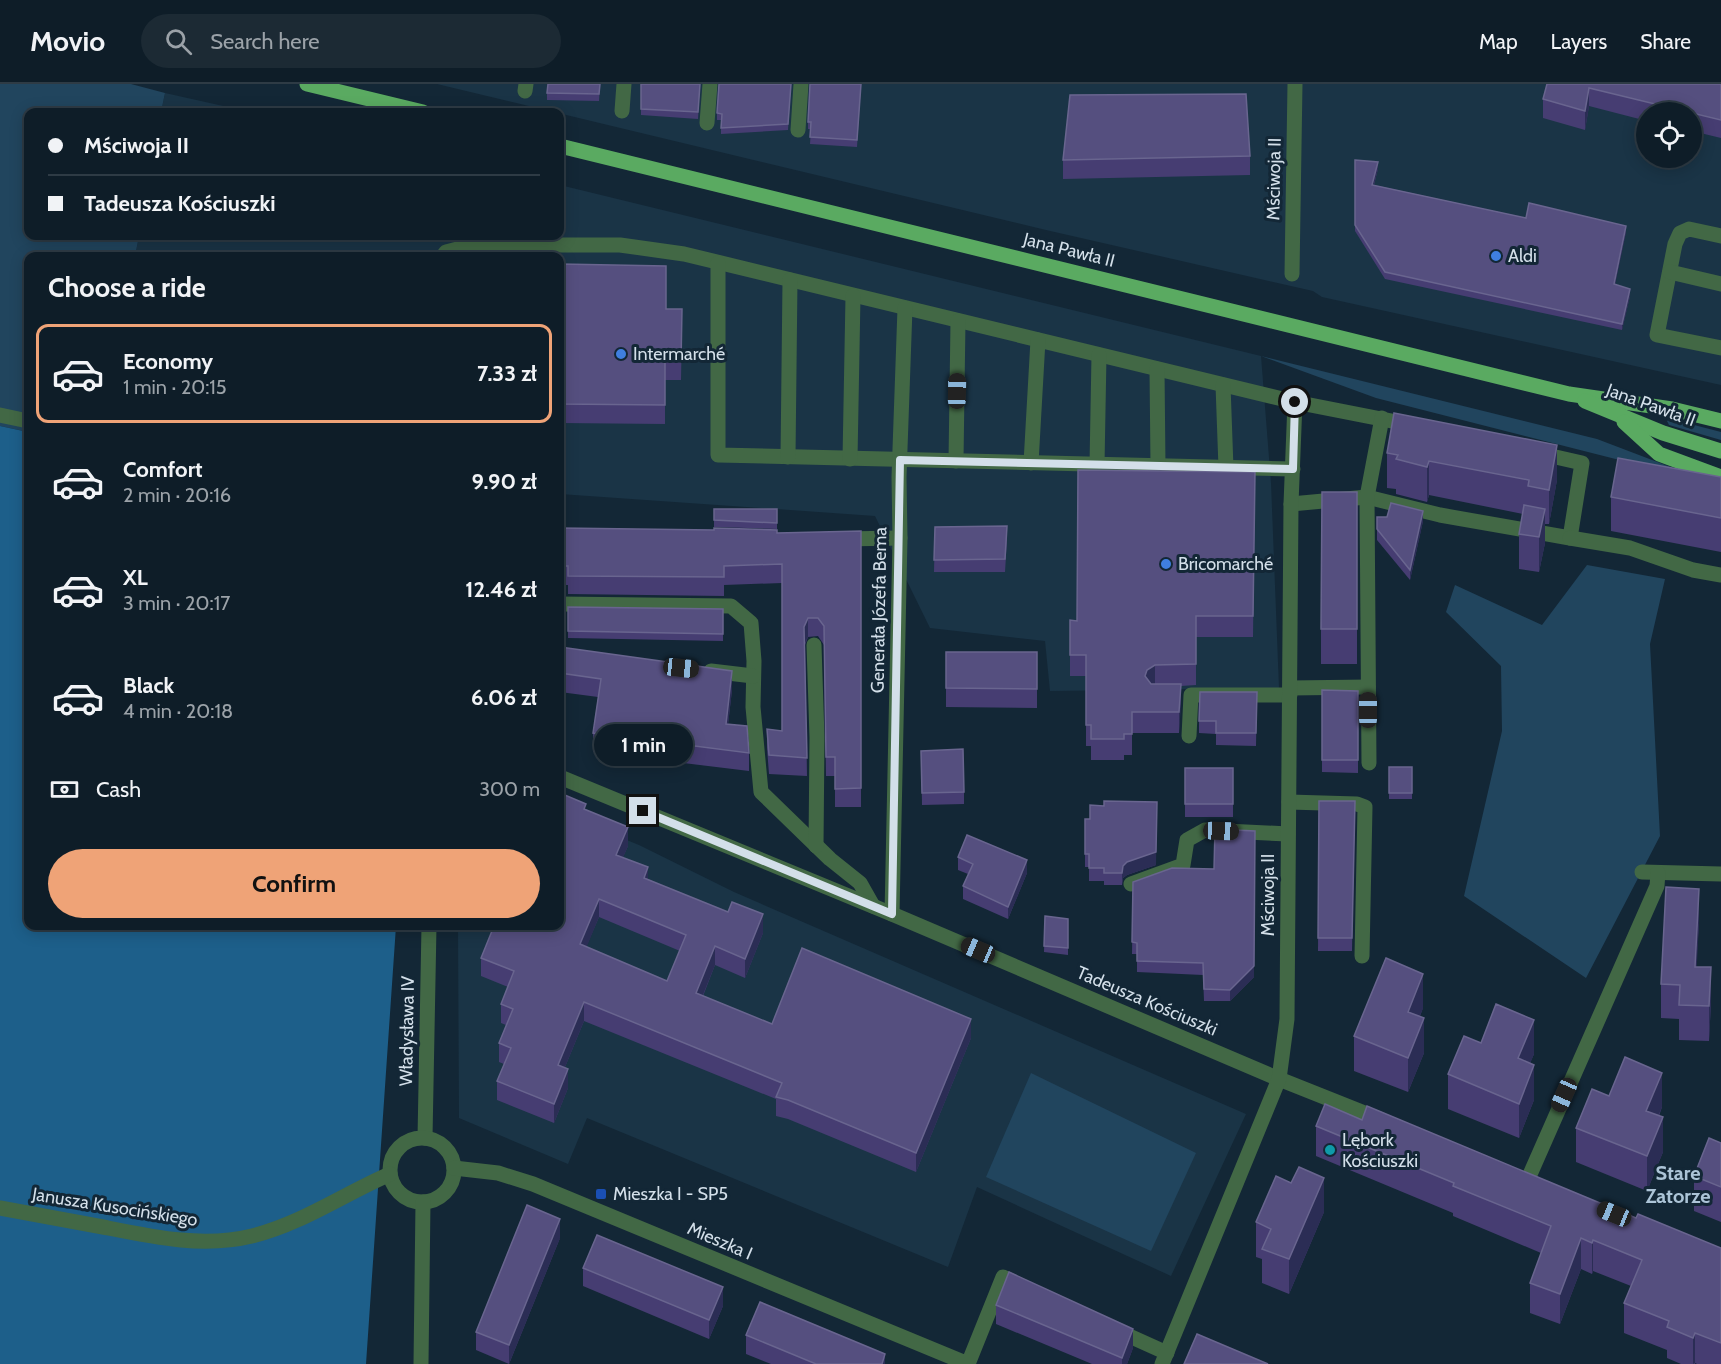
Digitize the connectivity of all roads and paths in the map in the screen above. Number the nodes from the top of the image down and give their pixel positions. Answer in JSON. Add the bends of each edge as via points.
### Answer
{"nodes":[{"id":1,"x":307,"y":84,"type":"edge"},
{"id":2,"x":624,"y":84,"type":"edge"},
{"id":3,"x":710,"y":84,"type":"edge"},
{"id":4,"x":801,"y":84,"type":"edge"},
{"id":5,"x":1288,"y":84,"type":"edge"},
{"id":6,"x":1295,"y":84,"type":"edge"},
{"id":7,"x":406,"y":108,"type":"edge"},
{"id":8,"x":622,"y":111,"type":"dead end"},
{"id":9,"x":707,"y":123,"type":"dead end"},
{"id":10,"x":798,"y":130,"type":"dead end"},
{"id":11,"x":564,"y":147,"type":"edge"},
{"id":12,"x":1721,"y":236,"type":"edge"},
{"id":13,"x":446,"y":252,"type":"edge"},
{"id":14,"x":718,"y":263,"type":"junction"},
{"id":15,"x":1670,"y":272,"type":"junction"},
{"id":16,"x":1292,"y":274,"type":"dead end"},
{"id":17,"x":790,"y":280,"type":"junction"},
{"id":18,"x":1721,"y":284,"type":"edge"},
{"id":19,"x":853,"y":296,"type":"junction"},
{"id":20,"x":905,"y":308,"type":"junction"},
{"id":21,"x":958,"y":321,"type":"junction"},
{"id":22,"x":1038,"y":340,"type":"junction"},
{"id":23,"x":1721,"y":348,"type":"edge"},
{"id":24,"x":1099,"y":355,"type":"junction"},
{"id":25,"x":1157,"y":369,"type":"junction"},
{"id":26,"x":1223,"y":385,"type":"junction"},
{"id":27,"x":1569,"y":394,"type":"junction"},
{"id":28,"x":1295,"y":402,"type":"junction"},
{"id":29,"x":0,"y":416,"type":"edge"},
{"id":30,"x":1618,"y":416,"type":"junction"},
{"id":31,"x":1382,"y":418,"type":"junction"},
{"id":32,"x":24,"y":419,"type":"edge"},
{"id":33,"x":1721,"y":421,"type":"edge"},
{"id":34,"x":1427,"y":428,"type":"edge"},
{"id":35,"x":1527,"y":451,"type":"edge"},
{"id":36,"x":1721,"y":451,"type":"edge"},
{"id":37,"x":788,"y":457,"type":"junction"},
{"id":38,"x":850,"y":459,"type":"junction"},
{"id":39,"x":900,"y":460,"type":"junction"},
{"id":40,"x":956,"y":461,"type":"junction"},
{"id":41,"x":1031,"y":463,"type":"junction"},
{"id":42,"x":1097,"y":465,"type":"junction"},
{"id":43,"x":1158,"y":466,"type":"junction"},
{"id":44,"x":1226,"y":468,"type":"junction"},
{"id":45,"x":1293,"y":469,"type":"junction"},
{"id":46,"x":1721,"y":477,"type":"edge"},
{"id":47,"x":1367,"y":497,"type":"junction"},
{"id":48,"x":1291,"y":504,"type":"junction"},
{"id":49,"x":900,"y":538,"type":"junction"},
{"id":50,"x":1570,"y":538,"type":"junction"},
{"id":51,"x":833,"y":539,"type":"edge"},
{"id":52,"x":1721,"y":575,"type":"edge"},
{"id":53,"x":564,"y":604,"type":"edge"},
{"id":54,"x":814,"y":645,"type":"dead end"},
{"id":55,"x":700,"y":670,"type":"edge"},
{"id":56,"x":753,"y":676,"type":"junction"},
{"id":57,"x":1368,"y":687,"type":"junction"},
{"id":58,"x":1290,"y":691,"type":"junction"},
{"id":59,"x":1173,"y":695,"type":"edge"},
{"id":60,"x":1191,"y":695,"type":"junction"},
{"id":61,"x":1189,"y":736,"type":"dead end"},
{"id":62,"x":1368,"y":763,"type":"dead end"},
{"id":63,"x":564,"y":779,"type":"edge"},
{"id":64,"x":1289,"y":802,"type":"junction"},
{"id":65,"x":1288,"y":834,"type":"junction"},
{"id":66,"x":816,"y":846,"type":"junction"},
{"id":67,"x":1642,"y":873,"type":"dead end"},
{"id":68,"x":1659,"y":873,"type":"junction"},
{"id":69,"x":1721,"y":874,"type":"edge"},
{"id":70,"x":1131,"y":884,"type":"edge"},
{"id":71,"x":873,"y":906,"type":"junction"},
{"id":72,"x":892,"y":914,"type":"junction"},
{"id":73,"x":429,"y":930,"type":"edge"},
{"id":74,"x":1362,"y":956,"type":"dead end"},
{"id":75,"x":1279,"y":1079,"type":"junction"},
{"id":76,"x":1395,"y":1126,"type":"edge"},
{"id":77,"x":425,"y":1138,"type":"junction"},
{"id":78,"x":454,"y":1168,"type":"junction"},
{"id":79,"x":390,"y":1174,"type":"junction"},
{"id":80,"x":1527,"y":1179,"type":"edge"},
{"id":81,"x":423,"y":1202,"type":"junction"},
{"id":82,"x":0,"y":1208,"type":"edge"},
{"id":83,"x":1034,"y":1292,"type":"edge"},
{"id":84,"x":1105,"y":1325,"type":"edge"},
{"id":85,"x":1165,"y":1359,"type":"edge"},
{"id":86,"x":421,"y":1364,"type":"edge"},
{"id":87,"x":968,"y":1364,"type":"edge"}],
"edges":[{"from":1,"to":7,"type":"main road"},
{"from":2,"to":8,"type":"street"},
{"from":3,"to":9,"type":"street"},
{"from":4,"to":10,"type":"street"},
{"from":5,"to":6,"type":"street"},
{"from":6,"to":16,"type":"street","name":"Mściwoja II"},
{"from":11,"to":27,"type":"main road","name":"Jana Pawła II"},
{"from":12,"to":15,"type":"street","via":[[1689,229],[1680,233]]},
{"from":13,"to":14,"type":"street","via":[[465,247],[620,245]]},
{"from":14,"to":17,"type":"street"},
{"from":14,"to":37,"type":"street","via":[[718,455]]},
{"from":15,"to":18,"type":"street"},
{"from":15,"to":23,"type":"street","via":[[1657,336]]},
{"from":17,"to":19,"type":"street"},
{"from":17,"to":37,"type":"street"},
{"from":19,"to":20,"type":"street"},
{"from":19,"to":38,"type":"street"},
{"from":20,"to":21,"type":"street"},
{"from":20,"to":39,"type":"street","name":"Generała Józefa Bema"},
{"from":21,"to":22,"type":"street"},
{"from":21,"to":40,"type":"street"},
{"from":22,"to":24,"type":"street"},
{"from":22,"to":41,"type":"street"},
{"from":24,"to":25,"type":"street"},
{"from":24,"to":42,"type":"street"},
{"from":25,"to":26,"type":"street"},
{"from":25,"to":43,"type":"street"},
{"from":26,"to":28,"type":"street"},
{"from":26,"to":44,"type":"street"},
{"from":27,"to":30,"type":"main road","name":"Jana Pawła II"},
{"from":27,"to":33,"type":"main road","name":"Jana Pawła II","via":[[1672,409]]},
{"from":28,"to":31,"type":"street"},
{"from":28,"to":45,"type":"street","name":"Mściwoja II"},
{"from":29,"to":32,"type":"street"},
{"from":30,"to":36,"type":"main road","name":"Jana Pawła II"},
{"from":30,"to":46,"type":"main road","via":[[1659,454]]},
{"from":31,"to":34,"type":"street"},
{"from":31,"to":47,"type":"street"},
{"from":35,"to":50,"type":"street","via":[[1582,463]]},
{"from":37,"to":38,"type":"street"},
{"from":38,"to":39,"type":"street"},
{"from":39,"to":40,"type":"street"},
{"from":39,"to":49,"type":"street","name":"Generała Józefa Bema"},
{"from":40,"to":41,"type":"street"},
{"from":41,"to":42,"type":"street"},
{"from":42,"to":43,"type":"street"},
{"from":43,"to":44,"type":"street"},
{"from":44,"to":45,"type":"street"},
{"from":45,"to":48,"type":"street","name":"Mściwoja II"},
{"from":47,"to":48,"type":"street"},
{"from":47,"to":50,"type":"street"},
{"from":47,"to":57,"type":"street"},
{"from":48,"to":58,"type":"street","name":"Mściwoja II"},
{"from":49,"to":51,"type":"street"},
{"from":49,"to":72,"type":"street","name":"Generała Józefa Bema"},
{"from":50,"to":52,"type":"street","via":[[1630,548]]},
{"from":53,"to":56,"type":"street","via":[[731,606],[751,623]]},
{"from":54,"to":66,"type":"street"},
{"from":55,"to":56,"type":"street"},
{"from":56,"to":66,"type":"street","via":[[761,792]]},
{"from":57,"to":58,"type":"street"},
{"from":57,"to":62,"type":"street"},
{"from":58,"to":60,"type":"street"},
{"from":58,"to":64,"type":"street","name":"Mściwoja II"},
{"from":59,"to":60,"type":"street"},
{"from":60,"to":61,"type":"street"},
{"from":63,"to":71,"type":"street","name":"Tadeusza Kościuszki"},
{"from":64,"to":65,"type":"street","name":"Mściwoja II"},
{"from":64,"to":74,"type":"street","via":[[1365,807]]},
{"from":65,"to":70,"type":"street","via":[[1205,830],[1187,840],[1183,865]]},
{"from":65,"to":75,"type":"street","name":"Mściwoja II","via":[[1287,1019]]},
{"from":66,"to":71,"type":"street","via":[[860,883]]},
{"from":67,"to":68,"type":"street"},
{"from":68,"to":69,"type":"street"},
{"from":68,"to":80,"type":"street","via":[[1657,886]]},
{"from":71,"to":72,"type":"street","name":"Tadeusza Kościuszki"},
{"from":72,"to":75,"type":"street","name":"Tadeusza Kościuszki"},
{"from":73,"to":77,"type":"street","name":"Władysława IV"},
{"from":75,"to":76,"type":"street","name":"Tadeusza Kościuszki"},
{"from":75,"to":85,"type":"street","name":"Mściwoja II"},
{"from":77,"to":78,"type":"street","via":[[448,1151]]},
{"from":77,"to":79,"type":"street","via":[[399,1148],[393,1156]]},
{"from":78,"to":81,"type":"street","via":[[449,1187],[442,1195]]},
{"from":78,"to":87,"type":"street","name":"Mieszka I","via":[[498,1173],[533,1184]]},
{"from":79,"to":81,"type":"street","via":[[401,1195]]},
{"from":79,"to":82,"type":"street","name":"Janusza Kusocińskiego","via":[[297,1221],[253,1236],[212,1242],[160,1238]]},
{"from":81,"to":86,"type":"street"},
{"from":83,"to":87,"type":"street","via":[[1003,1277]]},
{"from":84,"to":85,"type":"street"}]}
